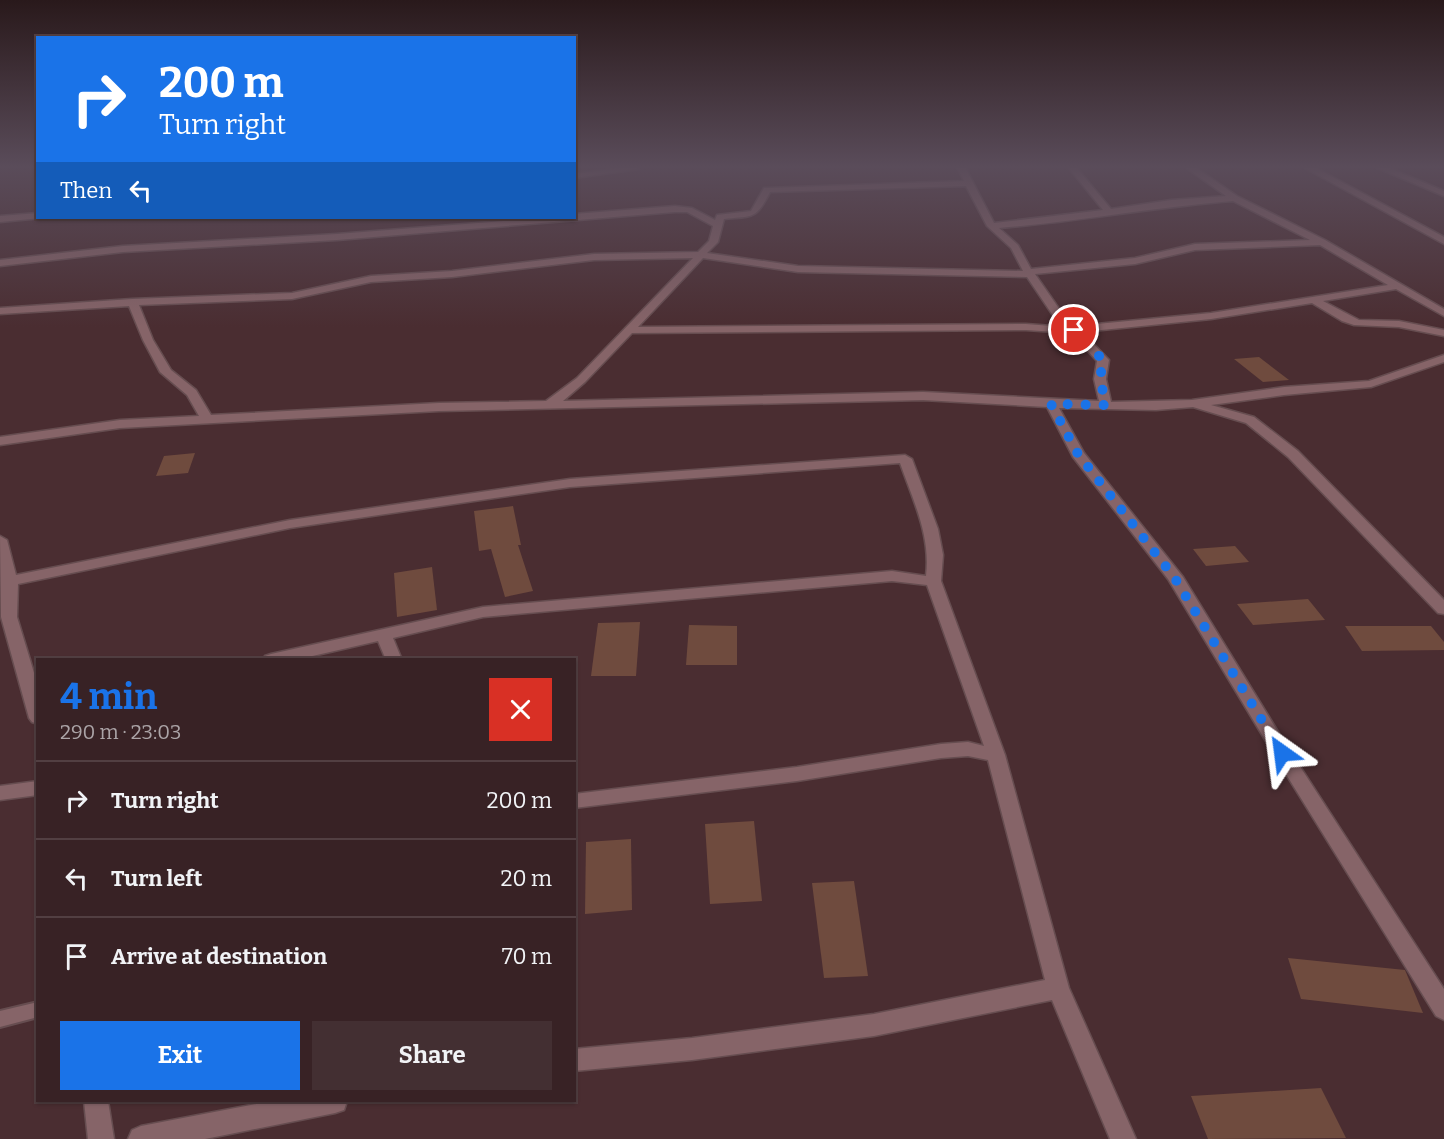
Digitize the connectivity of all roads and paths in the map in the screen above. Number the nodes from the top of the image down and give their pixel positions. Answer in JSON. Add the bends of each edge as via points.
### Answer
{"nodes":[{"id":1,"x":543,"y":220,"type":"edge"},
{"id":2,"x":709,"y":220,"type":"edge"},
{"id":3,"x":719,"y":220,"type":"edge"},
{"id":4,"x":988,"y":220,"type":"edge"},
{"id":5,"x":1040,"y":220,"type":"edge"},
{"id":6,"x":1278,"y":220,"type":"edge"},
{"id":7,"x":1405,"y":220,"type":"edge"},
{"id":8,"x":718,"y":225,"type":"junction"},
{"id":9,"x":991,"y":226,"type":"junction"},
{"id":10,"x":1444,"y":241,"type":"edge"},
{"id":11,"x":1322,"y":242,"type":"junction"},
{"id":12,"x":700,"y":255,"type":"junction"},
{"id":13,"x":0,"y":263,"type":"edge"},
{"id":14,"x":1029,"y":273,"type":"junction"},
{"id":15,"x":1399,"y":286,"type":"junction"},
{"id":16,"x":1316,"y":301,"type":"junction"},
{"id":17,"x":132,"y":302,"type":"junction"},
{"id":18,"x":0,"y":311,"type":"edge"},
{"id":19,"x":1444,"y":313,"type":"edge"},
{"id":20,"x":630,"y":330,"type":"junction"},
{"id":21,"x":1074,"y":330,"type":"junction"},
{"id":22,"x":1444,"y":333,"type":"edge"},
{"id":23,"x":1444,"y":358,"type":"edge"},
{"id":24,"x":1051,"y":404,"type":"junction"},
{"id":25,"x":1192,"y":404,"type":"junction"},
{"id":26,"x":1106,"y":405,"type":"junction"},
{"id":27,"x":546,"y":406,"type":"junction"},
{"id":28,"x":207,"y":420,"type":"junction"},
{"id":29,"x":0,"y":441,"type":"edge"},
{"id":30,"x":0,"y":540,"type":"edge"},
{"id":31,"x":10,"y":581,"type":"junction"},
{"id":32,"x":933,"y":581,"type":"junction"},
{"id":33,"x":1444,"y":609,"type":"edge"},
{"id":34,"x":4,"y":618,"type":"edge"},
{"id":35,"x":384,"y":635,"type":"junction"},
{"id":36,"x":280,"y":658,"type":"edge"},
{"id":37,"x":393,"y":658,"type":"edge"},
{"id":38,"x":36,"y":712,"type":"edge"},
{"id":39,"x":996,"y":754,"type":"junction"},
{"id":40,"x":36,"y":788,"type":"edge"},
{"id":41,"x":0,"y":793,"type":"edge"},
{"id":42,"x":576,"y":801,"type":"edge"},
{"id":43,"x":1058,"y":988,"type":"junction"},
{"id":44,"x":1444,"y":1008,"type":"edge"},
{"id":45,"x":36,"y":1009,"type":"edge"},
{"id":46,"x":0,"y":1018,"type":"edge"},
{"id":47,"x":576,"y":1060,"type":"edge"},
{"id":48,"x":96,"y":1102,"type":"edge"},
{"id":49,"x":330,"y":1102,"type":"edge"},
{"id":50,"x":101,"y":1139,"type":"edge"},
{"id":51,"x":141,"y":1139,"type":"edge"},
{"id":52,"x":1123,"y":1139,"type":"edge"}],
"edges":[{"from":1,"to":13,"type":"street","via":[[123,249]]},
{"from":2,"to":8,"type":"street"},
{"from":3,"to":8,"type":"street"},
{"from":4,"to":9,"type":"street"},
{"from":5,"to":9,"type":"street"},
{"from":6,"to":11,"type":"street"},
{"from":7,"to":10,"type":"street"},
{"from":8,"to":12,"type":"street","via":[[713,242]]},
{"from":9,"to":14,"type":"street","via":[[1015,246]]},
{"from":11,"to":14,"type":"street","via":[[1195,247],[1135,261]]},
{"from":11,"to":15,"type":"street"},
{"from":12,"to":14,"type":"street","via":[[798,269]]},
{"from":12,"to":17,"type":"street","via":[[594,257],[372,279],[292,297]]},
{"from":12,"to":20,"type":"street"},
{"from":14,"to":21,"type":"street"},
{"from":15,"to":16,"type":"street"},
{"from":15,"to":19,"type":"street"},
{"from":16,"to":21,"type":"street"},
{"from":16,"to":22,"type":"street","via":[[1358,323],[1399,324]]},
{"from":17,"to":18,"type":"street"},
{"from":17,"to":28,"type":"street","via":[[166,372],[192,393]]},
{"from":20,"to":21,"type":"street"},
{"from":20,"to":27,"type":"street","via":[[581,380]]},
{"from":21,"to":26,"type":"street","via":[[1103,360],[1100,379]]},
{"from":23,"to":25,"type":"street","via":[[1371,384]]},
{"from":24,"to":26,"type":"street"},
{"from":24,"to":27,"type":"street","via":[[923,396]]},
{"from":24,"to":44,"type":"street","via":[[1078,454],[1174,577]]},
{"from":25,"to":26,"type":"street"},
{"from":25,"to":33,"type":"street","via":[[1250,420],[1293,454]]},
{"from":27,"to":28,"type":"street","via":[[440,407]]},
{"from":28,"to":29,"type":"street","via":[[120,424]]},
{"from":30,"to":31,"type":"street"},
{"from":31,"to":32,"type":"street","via":[[290,524],[570,483],[901,458],[907,461],[931,529],[936,555]]},
{"from":31,"to":34,"type":"street"},
{"from":32,"to":35,"type":"street","via":[[892,576],[483,612]]},
{"from":32,"to":39,"type":"street"},
{"from":34,"to":38,"type":"street"},
{"from":35,"to":36,"type":"street"},
{"from":35,"to":37,"type":"street"},
{"from":39,"to":42,"type":"street","via":[[968,749],[941,751],[796,774]]},
{"from":39,"to":43,"type":"street"},
{"from":40,"to":41,"type":"street"},
{"from":43,"to":47,"type":"street","via":[[874,1025]]},
{"from":43,"to":52,"type":"street"},
{"from":45,"to":46,"type":"lane"},
{"from":48,"to":50,"type":"street"},
{"from":49,"to":51,"type":"street"}]}
